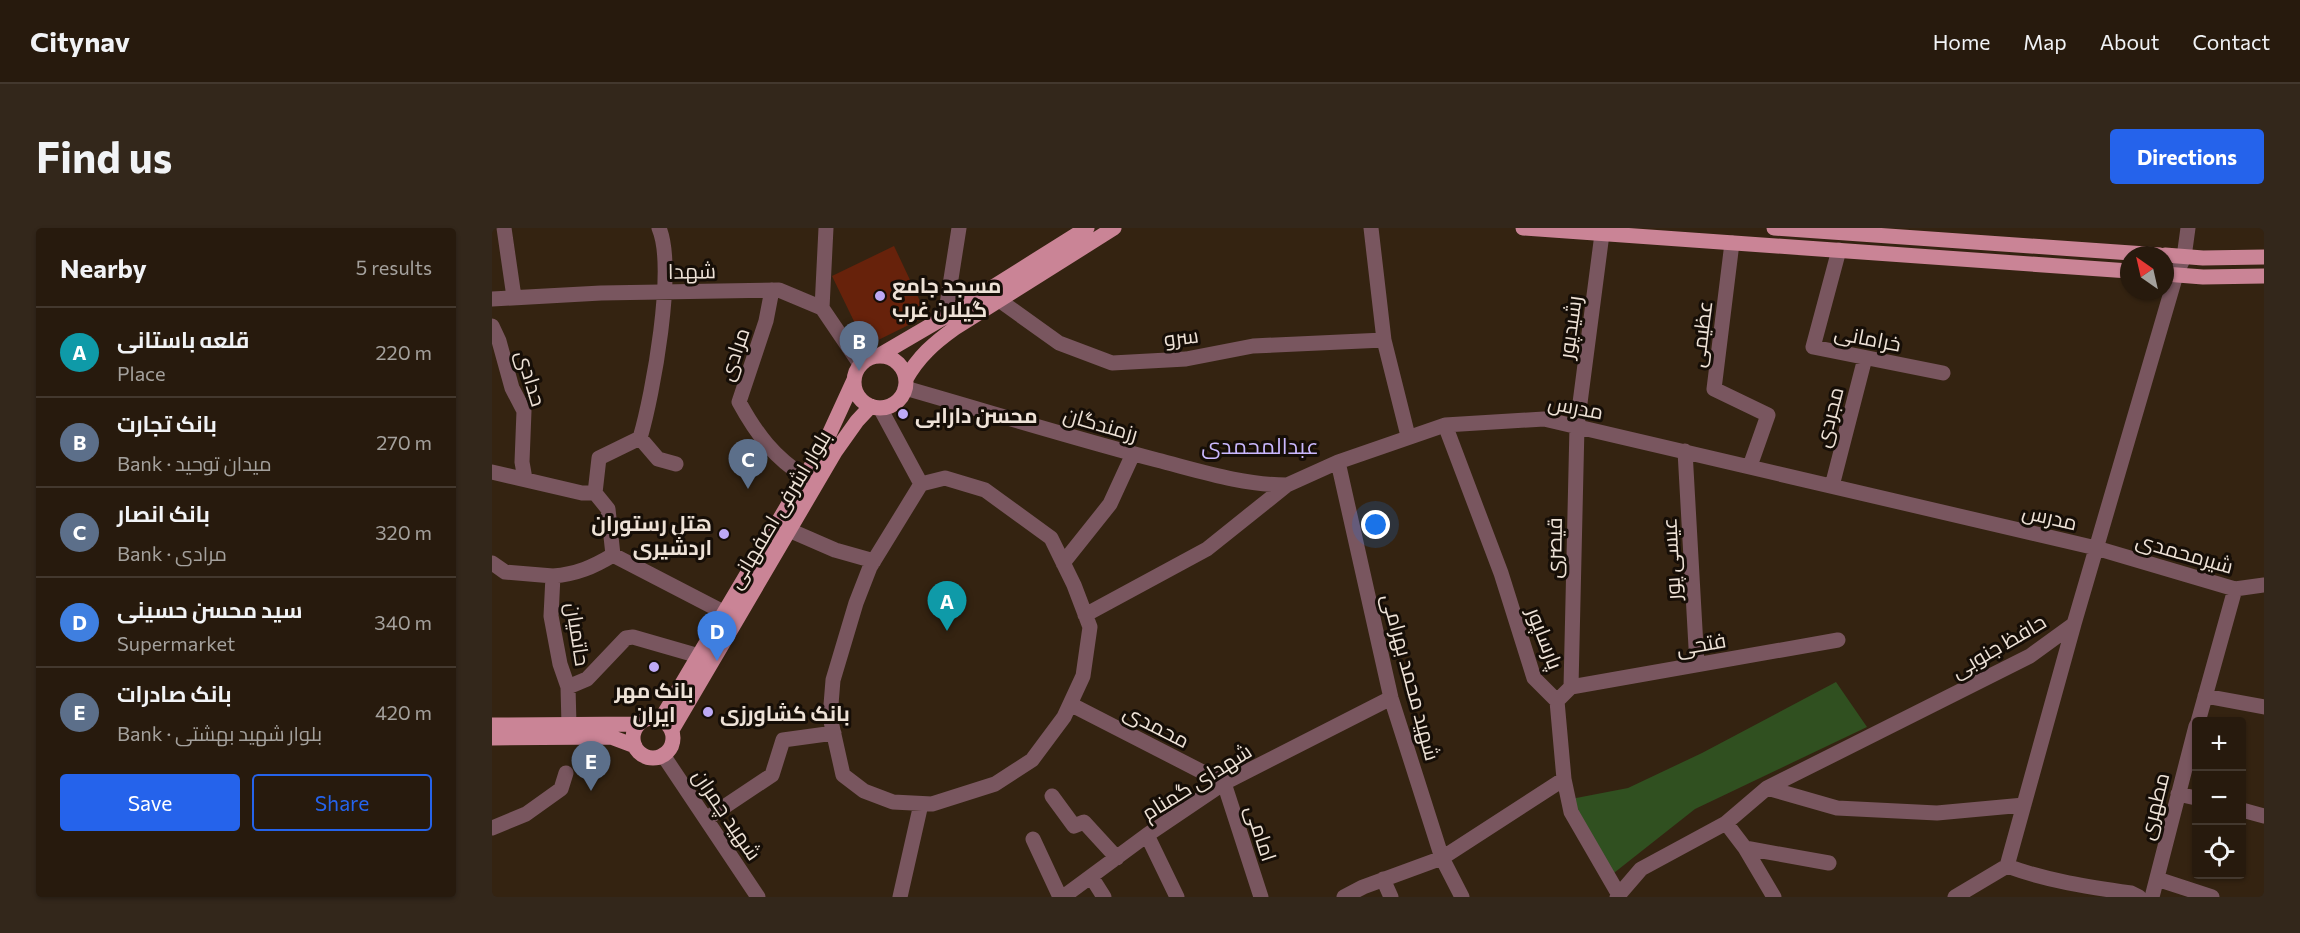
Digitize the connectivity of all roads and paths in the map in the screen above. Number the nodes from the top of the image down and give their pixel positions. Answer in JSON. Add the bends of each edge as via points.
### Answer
{"nodes":[{"id":1,"x":504,"y":228,"type":"edge"},
{"id":2,"x":659,"y":228,"type":"edge"},
{"id":3,"x":826,"y":228,"type":"edge"},
{"id":4,"x":959,"y":228,"type":"edge"},
{"id":5,"x":1087,"y":228,"type":"edge"},
{"id":6,"x":1114,"y":228,"type":"edge"},
{"id":7,"x":1371,"y":228,"type":"edge"},
{"id":8,"x":1523,"y":228,"type":"edge"},
{"id":9,"x":1774,"y":228,"type":"edge"},
{"id":10,"x":2188,"y":228,"type":"edge"},
{"id":11,"x":1602,"y":234,"type":"junction"},
{"id":12,"x":1955,"y":234,"type":"edge"},
{"id":13,"x":1732,"y":243,"type":"junction"},
{"id":14,"x":1839,"y":250,"type":"junction"},
{"id":15,"x":2120,"y":251,"type":"edge"},
{"id":16,"x":2174,"y":256,"type":"edge"},
{"id":17,"x":2184,"y":257,"type":"junction"},
{"id":18,"x":2264,"y":257,"type":"edge"},
{"id":19,"x":2120,"y":270,"type":"edge"},
{"id":20,"x":2174,"y":270,"type":"edge"},
{"id":21,"x":2174,"y":275,"type":"edge"},
{"id":22,"x":2264,"y":276,"type":"edge"},
{"id":23,"x":772,"y":290,"type":"junction"},
{"id":24,"x":666,"y":292,"type":"junction"},
{"id":25,"x":514,"y":297,"type":"junction"},
{"id":26,"x":492,"y":299,"type":"edge"},
{"id":27,"x":999,"y":300,"type":"junction"},
{"id":28,"x":2163,"y":300,"type":"edge"},
{"id":29,"x":822,"y":308,"type":"junction"},
{"id":30,"x":945,"y":318,"type":"junction"},
{"id":31,"x":492,"y":326,"type":"edge"},
{"id":32,"x":1384,"y":340,"type":"junction"},
{"id":33,"x":880,"y":355,"type":"junction"},
{"id":34,"x":1865,"y":358,"type":"junction"},
{"id":35,"x":860,"y":364,"type":"junction"},
{"id":36,"x":1943,"y":373,"type":"dead end"},
{"id":37,"x":854,"y":381,"type":"junction"},
{"id":38,"x":906,"y":384,"type":"junction"},
{"id":39,"x":876,"y":407,"type":"junction"},
{"id":40,"x":1445,"y":425,"type":"junction"},
{"id":41,"x":1577,"y":426,"type":"junction"},
{"id":42,"x":1408,"y":436,"type":"junction"},
{"id":43,"x":640,"y":438,"type":"junction"},
{"id":44,"x":1685,"y":451,"type":"junction"},
{"id":45,"x":1133,"y":454,"type":"junction"},
{"id":46,"x":1338,"y":462,"type":"junction"},
{"id":47,"x":676,"y":464,"type":"dead end"},
{"id":48,"x":1750,"y":466,"type":"junction"},
{"id":49,"x":492,"y":472,"type":"edge"},
{"id":50,"x":805,"y":477,"type":"junction"},
{"id":51,"x":525,"y":479,"type":"junction"},
{"id":52,"x":921,"y":484,"type":"junction"},
{"id":53,"x":1287,"y":485,"type":"junction"},
{"id":54,"x":1832,"y":486,"type":"junction"},
{"id":55,"x":595,"y":493,"type":"junction"},
{"id":56,"x":789,"y":530,"type":"junction"},
{"id":57,"x":2096,"y":548,"type":"junction"},
{"id":58,"x":613,"y":555,"type":"junction"},
{"id":59,"x":873,"y":561,"type":"junction"},
{"id":60,"x":492,"y":563,"type":"edge"},
{"id":61,"x":1063,"y":563,"type":"junction"},
{"id":62,"x":553,"y":576,"type":"junction"},
{"id":63,"x":2264,"y":585,"type":"edge"},
{"id":64,"x":2235,"y":589,"type":"junction"},
{"id":65,"x":725,"y":613,"type":"junction"},
{"id":66,"x":1085,"y":615,"type":"junction"},
{"id":67,"x":2074,"y":624,"type":"junction"},
{"id":68,"x":1838,"y":640,"type":"dead end"},
{"id":69,"x":699,"y":656,"type":"junction"},
{"id":70,"x":1697,"y":665,"type":"junction"},
{"id":71,"x":568,"y":687,"type":"junction"},
{"id":72,"x":1571,"y":687,"type":"junction"},
{"id":73,"x":2205,"y":696,"type":"junction"},
{"id":74,"x":1391,"y":698,"type":"junction"},
{"id":75,"x":1557,"y":701,"type":"junction"},
{"id":76,"x":1070,"y":704,"type":"junction"},
{"id":77,"x":2264,"y":707,"type":"edge"},
{"id":78,"x":2199,"y":717,"type":"edge"},
{"id":79,"x":639,"y":724,"type":"junction"},
{"id":80,"x":492,"y":725,"type":"edge"},
{"id":81,"x":569,"y":725,"type":"junction"},
{"id":82,"x":666,"y":725,"type":"junction"},
{"id":83,"x":834,"y":733,"type":"junction"},
{"id":84,"x":492,"y":738,"type":"edge"},
{"id":85,"x":2192,"y":741,"type":"edge"},
{"id":86,"x":635,"y":746,"type":"junction"},
{"id":87,"x":663,"y":755,"type":"junction"},
{"id":88,"x":566,"y":773,"type":"dead end"},
{"id":89,"x":1564,"y":779,"type":"junction"},
{"id":90,"x":1224,"y":783,"type":"junction"},
{"id":91,"x":1767,"y":788,"type":"junction"},
{"id":92,"x":2178,"y":794,"type":"junction"},
{"id":93,"x":1052,"y":796,"type":"dead end"},
{"id":94,"x":2192,"y":797,"type":"edge"},
{"id":95,"x":921,"y":804,"type":"junction"},
{"id":96,"x":2024,"y":805,"type":"junction"},
{"id":97,"x":2246,"y":811,"type":"edge"},
{"id":98,"x":2264,"y":816,"type":"edge"},
{"id":99,"x":706,"y":819,"type":"junction"},
{"id":100,"x":1726,"y":823,"type":"junction"},
{"id":101,"x":492,"y":828,"type":"edge"},
{"id":102,"x":1147,"y":835,"type":"junction"},
{"id":103,"x":1033,"y":838,"type":"dead end"},
{"id":104,"x":1745,"y":848,"type":"junction"},
{"id":105,"x":1117,"y":858,"type":"junction"},
{"id":106,"x":1443,"y":858,"type":"junction"},
{"id":107,"x":1829,"y":863,"type":"dead end"},
{"id":108,"x":2007,"y":866,"type":"junction"},
{"id":109,"x":1092,"y":878,"type":"junction"},
{"id":110,"x":1383,"y":879,"type":"junction"},
{"id":111,"x":2157,"y":879,"type":"junction"},
{"id":112,"x":2072,"y":891,"type":"edge"},
{"id":113,"x":1973,"y":892,"type":"edge"},
{"id":114,"x":1618,"y":896,"type":"edge"},
{"id":115,"x":758,"y":897,"type":"edge"},
{"id":116,"x":900,"y":897,"type":"edge"},
{"id":117,"x":1062,"y":897,"type":"edge"},
{"id":118,"x":1104,"y":897,"type":"edge"},
{"id":119,"x":1177,"y":897,"type":"edge"},
{"id":120,"x":1261,"y":897,"type":"edge"},
{"id":121,"x":1346,"y":897,"type":"edge"},
{"id":122,"x":1391,"y":897,"type":"edge"},
{"id":123,"x":1462,"y":897,"type":"edge"},
{"id":124,"x":1774,"y":897,"type":"edge"},
{"id":125,"x":1955,"y":897,"type":"edge"},
{"id":126,"x":2139,"y":897,"type":"edge"},
{"id":127,"x":2151,"y":897,"type":"edge"},
{"id":128,"x":2212,"y":897,"type":"edge"}],
"edges":[{"from":1,"to":25,"type":"street"},
{"from":2,"to":24,"type":"street"},
{"from":3,"to":29,"type":"street"},
{"from":4,"to":30,"type":"street"},
{"from":5,"to":30,"type":"main road"},
{"from":6,"to":27,"type":"main road"},
{"from":7,"to":32,"type":"street"},
{"from":8,"to":11,"type":"main road"},
{"from":9,"to":12,"type":"main road"},
{"from":10,"to":17,"type":"street","name":"حافظ جنوبی"},
{"from":11,"to":13,"type":"main road"},
{"from":11,"to":41,"type":"street","name":"رشیدپور"},
{"from":12,"to":15,"type":"main road"},
{"from":13,"to":14,"type":"main road"},
{"from":13,"to":48,"type":"street","name":"عظیمی","via":[[1714,389],[1768,416]]},
{"from":14,"to":19,"type":"main road"},
{"from":14,"to":34,"type":"street","name":"خرامانی","via":[[1813,347]]},
{"from":16,"to":17,"type":"main road"},
{"from":17,"to":18,"type":"main road"},
{"from":17,"to":20,"type":"street","name":"حافظ جنوبی"},
{"from":21,"to":22,"type":"main road"},
{"from":23,"to":24,"type":"street","name":"شهدا"},
{"from":23,"to":29,"type":"street","name":"شهدا"},
{"from":23,"to":50,"type":"street","name":"مرادی","via":[[766,321],[739,402],[754,430],[783,463]]},
{"from":24,"to":25,"type":"street","name":"شهدا"},
{"from":24,"to":43,"type":"street","via":[[647,416]]},
{"from":25,"to":26,"type":"street","name":"شهدا"},
{"from":27,"to":32,"type":"street","name":"سرو","via":[[1059,343],[1112,363],[1186,358],[1253,346]]},
{"from":27,"to":38,"type":"main road","via":[[934,343],[914,366]]},
{"from":28,"to":57,"type":"street","name":"حافظ جنوبی"},
{"from":29,"to":35,"type":"street"},
{"from":30,"to":33,"type":"main road"},
{"from":31,"to":51,"type":"street","name":"حدادی","via":[[500,341],[512,388],[524,411]]},
{"from":32,"to":42,"type":"street"},
{"from":33,"to":35,"type":"main road"},
{"from":33,"to":38,"type":"main road","via":[[895,360],[904,372]]},
{"from":34,"to":36,"type":"street","name":"خرامانی"},
{"from":34,"to":54,"type":"street","name":"مجردی"},
{"from":35,"to":37,"type":"main road"},
{"from":37,"to":39,"type":"main road","via":[[858,396]]},
{"from":37,"to":50,"type":"main road","name":"بلوار اشرفی اصفهانی"},
{"from":38,"to":39,"type":"main road","via":[[896,402]]},
{"from":38,"to":45,"type":"street","name":"رزمندگان"},
{"from":39,"to":52,"type":"street"},
{"from":39,"to":56,"type":"main road","name":"بلوار اشرفی اصفهانی","via":[[856,421]]},
{"from":40,"to":41,"type":"street","name":"مدرس","via":[[1544,419]]},
{"from":40,"to":42,"type":"street","name":"مدرس"},
{"from":40,"to":75,"type":"street","name":"پارساپور","via":[[1501,573],[1534,678]]},
{"from":41,"to":44,"type":"street","name":"مدرس"},
{"from":41,"to":72,"type":"street","name":"قیصری"},
{"from":42,"to":46,"type":"street","name":"مدرس"},
{"from":43,"to":47,"type":"street","via":[[658,459]]},
{"from":43,"to":55,"type":"street","via":[[599,458]]},
{"from":44,"to":48,"type":"street","name":"مدرس"},
{"from":44,"to":70,"type":"street","name":"عیسی پور"},
{"from":45,"to":53,"type":"street","name":"رزمندگان","via":[[1222,477]]},
{"from":45,"to":61,"type":"street","via":[[1110,504]]},
{"from":46,"to":53,"type":"street","name":"مدرس"},
{"from":46,"to":74,"type":"street","name":"شهید محمد بهرامی"},
{"from":48,"to":54,"type":"street","name":"مدرس"},
{"from":49,"to":51,"type":"street"},
{"from":50,"to":65,"type":"main road","name":"بلوار اشرفی اصفهانی"},
{"from":51,"to":55,"type":"street","via":[[582,494]]},
{"from":52,"to":59,"type":"street"},
{"from":52,"to":61,"type":"street","via":[[945,478],[985,490],[1051,538]]},
{"from":53,"to":66,"type":"street","name":"مدرس","via":[[1206,549]]},
{"from":54,"to":57,"type":"street","name":"مدرس"},
{"from":55,"to":58,"type":"street","via":[[608,509]]},
{"from":56,"to":59,"type":"street"},
{"from":56,"to":82,"type":"main road","name":"بلوار اشرفی اصفهانی"},
{"from":57,"to":64,"type":"street","name":"شیرمحمدی"},
{"from":57,"to":67,"type":"street","name":"حافظ جنوبی"},
{"from":58,"to":62,"type":"street","via":[[591,569]]},
{"from":58,"to":65,"type":"street"},
{"from":59,"to":83,"type":"street","via":[[833,680],[830,717]]},
{"from":60,"to":62,"type":"street","name":"حاتمیان","via":[[506,572]]},
{"from":61,"to":66,"type":"street"},
{"from":62,"to":71,"type":"street","name":"حاتمیان","via":[[551,616]]},
{"from":63,"to":64,"type":"street","name":"شیرمحمدی"},
{"from":64,"to":73,"type":"street"},
{"from":65,"to":69,"type":"main road","name":"بلوار اشرفی اصفهانی"},
{"from":66,"to":76,"type":"street","via":[[1090,627],[1083,676]]},
{"from":67,"to":91,"type":"street","name":"حافظ جنوبی","via":[[2030,656]]},
{"from":67,"to":96,"type":"street"},
{"from":68,"to":70,"type":"street","name":"فتحی"},
{"from":69,"to":71,"type":"street","via":[[626,638],[587,679]]},
{"from":69,"to":82,"type":"main road","name":"بلوار اشرفی اصفهانی"},
{"from":70,"to":72,"type":"street","name":"فتحی"},
{"from":71,"to":81,"type":"street","name":"حاتمیان"},
{"from":72,"to":75,"type":"street"},
{"from":73,"to":77,"type":"street"},
{"from":73,"to":78,"type":"street"},
{"from":74,"to":90,"type":"street","name":"شهدای گمنام"},
{"from":74,"to":106,"type":"street","name":"شهید محمد بهرامی"},
{"from":75,"to":89,"type":"street","name":"پارساپور"},
{"from":76,"to":90,"type":"street","name":"محمدی"},
{"from":76,"to":95,"type":"street","via":[[1032,760],[995,784]]},
{"from":79,"to":81,"type":"main road"},
{"from":79,"to":82,"type":"main road","via":[[649,718]]},
{"from":79,"to":86,"type":"main road","via":[[634,734]]},
{"from":80,"to":81,"type":"main road"},
{"from":82,"to":87,"type":"main road","via":[[672,745]]},
{"from":83,"to":95,"type":"street","via":[[843,775],[864,791],[893,802]]},
{"from":83,"to":99,"type":"street","via":[[783,740],[772,775]]},
{"from":84,"to":86,"type":"main road","via":[[611,737]]},
{"from":85,"to":92,"type":"street","name":"مطهری"},
{"from":86,"to":87,"type":"main road","via":[[650,758]]},
{"from":87,"to":99,"type":"street","name":"شهید چمران"},
{"from":88,"to":101,"type":"street","via":[[561,789],[526,814]]},
{"from":89,"to":106,"type":"street"},
{"from":89,"to":114,"type":"street","name":"پارساپور","via":[[1571,812]]},
{"from":90,"to":102,"type":"street","name":"شهدای گمنام"},
{"from":90,"to":120,"type":"street","name":"امامی"},
{"from":91,"to":96,"type":"street","via":[[1837,808],[1937,813]]},
{"from":91,"to":100,"type":"street","name":"حافظ جنوبی"},
{"from":92,"to":94,"type":"street"},
{"from":92,"to":111,"type":"street","name":"مطهری"},
{"from":93,"to":105,"type":"street","via":[[1074,826],[1084,822]]},
{"from":95,"to":116,"type":"street"},
{"from":96,"to":108,"type":"street"},
{"from":97,"to":98,"type":"street"},
{"from":99,"to":115,"type":"street","name":"شهید چمران"},
{"from":100,"to":104,"type":"street"},
{"from":100,"to":114,"type":"street","name":"حافظ جنوبی","via":[[1641,869]]},
{"from":102,"to":105,"type":"street","name":"شهدای گمنام"},
{"from":102,"to":119,"type":"street"},
{"from":103,"to":117,"type":"street"},
{"from":104,"to":107,"type":"street"},
{"from":104,"to":124,"type":"street"},
{"from":105,"to":109,"type":"street","name":"شهدای گمنام"},
{"from":106,"to":110,"type":"street"},
{"from":106,"to":123,"type":"street","name":"شهید محمد بهرامی"},
{"from":108,"to":112,"type":"street"},
{"from":108,"to":113,"type":"street"},
{"from":109,"to":117,"type":"street","name":"شهدای گمنام"},
{"from":109,"to":118,"type":"street"},
{"from":110,"to":121,"type":"street"},
{"from":110,"to":122,"type":"street"},
{"from":111,"to":127,"type":"street","name":"مطهری"},
{"from":111,"to":128,"type":"street"},
{"from":112,"to":126,"type":"street","via":[[2131,892]]},
{"from":113,"to":125,"type":"street"}]}
